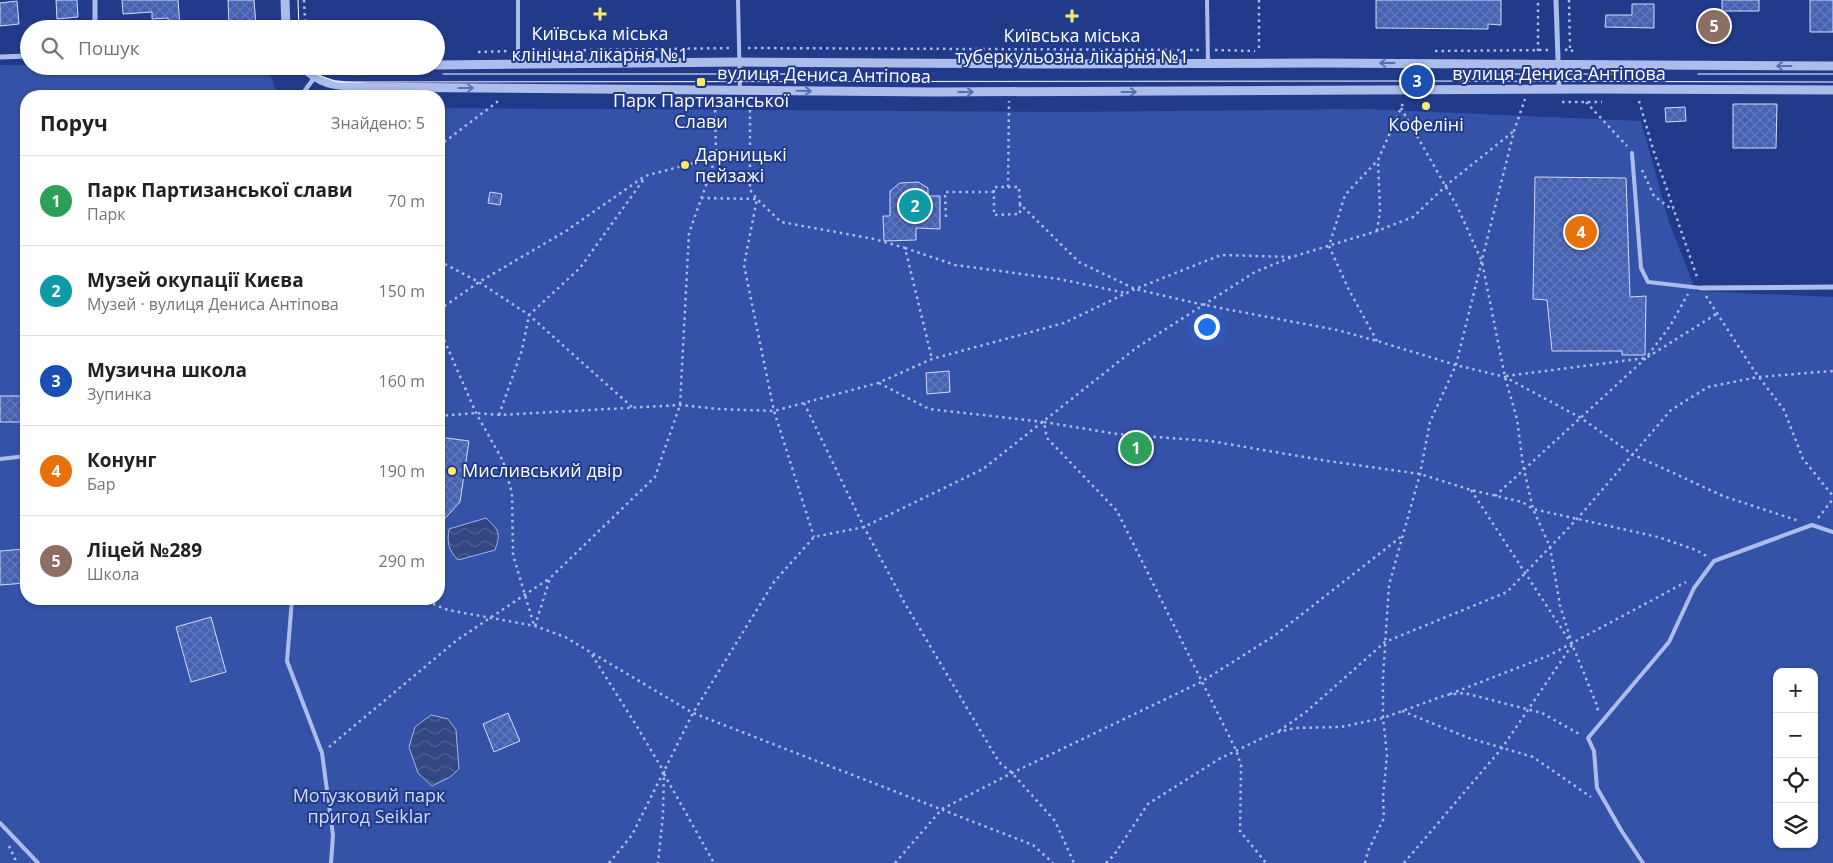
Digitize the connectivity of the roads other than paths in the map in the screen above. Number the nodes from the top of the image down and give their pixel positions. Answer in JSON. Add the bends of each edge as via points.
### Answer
{"nodes":[{"id":1,"x":95,"y":0,"type":"edge"},
{"id":2,"x":285,"y":0,"type":"edge"},
{"id":3,"x":518,"y":0,"type":"edge"},
{"id":4,"x":738,"y":0,"type":"edge"},
{"id":5,"x":1207,"y":0,"type":"edge"},
{"id":6,"x":1556,"y":0,"type":"edge"},
{"id":7,"x":95,"y":20,"type":"edge"},
{"id":8,"x":286,"y":20,"type":"edge"},
{"id":9,"x":20,"y":56,"type":"edge"},
{"id":10,"x":0,"y":57,"type":"edge"},
{"id":11,"x":740,"y":62,"type":"junction"},
{"id":12,"x":518,"y":64,"type":"junction"},
{"id":13,"x":1208,"y":64,"type":"junction"},
{"id":14,"x":445,"y":65,"type":"edge"},
{"id":15,"x":1558,"y":66,"type":"junction"},
{"id":16,"x":1833,"y":66,"type":"edge"},
{"id":17,"x":311,"y":75,"type":"edge"},
{"id":18,"x":314,"y":78,"type":"junction"},
{"id":19,"x":305,"y":90,"type":"edge"},
{"id":20,"x":740,"y":90,"type":"junction"},
{"id":21,"x":1559,"y":90,"type":"junction"},
{"id":22,"x":1833,"y":90,"type":"edge"},
{"id":23,"x":1632,"y":153,"type":"dead end"},
{"id":24,"x":1833,"y":287,"type":"edge"},
{"id":25,"x":1701,"y":288,"type":"joint"},
{"id":26,"x":20,"y":457,"type":"edge"},
{"id":27,"x":0,"y":459,"type":"edge"},
{"id":28,"x":1833,"y":532,"type":"edge"},
{"id":29,"x":292,"y":605,"type":"edge"},
{"id":30,"x":0,"y":823,"type":"edge"},
{"id":31,"x":38,"y":863,"type":"edge"},
{"id":32,"x":331,"y":863,"type":"edge"},
{"id":33,"x":1643,"y":863,"type":"edge"}],
"edges":[{"from":1,"to":7,"type":"street"},
{"from":2,"to":8,"type":"street"},
{"from":3,"to":12,"type":"lane"},
{"from":4,"to":11,"type":"lane"},
{"from":5,"to":13,"type":"lane"},
{"from":6,"to":15,"type":"street"},
{"from":9,"to":10,"type":"street"},
{"from":11,"to":12,"type":"street","name":"вулиця Дениса Антіпова"},
{"from":11,"to":13,"type":"street","name":"вулиця Дениса Антіпова"},
{"from":11,"to":20,"type":"lane"},
{"from":12,"to":14,"type":"street","name":"вулиця Дениса Антіпова"},
{"from":15,"to":13,"type":"street","name":"вулиця Дениса Антіпова","one_way":true},
{"from":16,"to":15,"type":"street","name":"вулиця Дениса Антіпова","one_way":true},
{"from":15,"to":21,"type":"street"},
{"from":17,"to":18,"type":"street","name":"вулиця Дениса Антіпова"},
{"from":18,"to":19,"type":"street"},
{"from":18,"to":20,"type":"street","name":"вулиця Дениса Антіпова","one_way":true,"via":[[331,84],[366,87]]},
{"from":20,"to":21,"type":"street","name":"вулиця Дениса Антіпова","one_way":true},
{"from":21,"to":22,"type":"street","name":"вулиця Дениса Антіпова"},
{"from":23,"to":25,"type":"lane","via":[[1641,268],[1648,282]]},
{"from":24,"to":25,"type":"street"},
{"from":26,"to":27,"type":"lane"},
{"from":28,"to":33,"type":"lane","via":[[1812,525],[1714,561],[1694,588],[1669,642],[1588,738],[1594,751],[1597,788]]},
{"from":29,"to":32,"type":"lane","via":[[287,661],[322,753],[334,835]]},
{"from":30,"to":31,"type":"lane"}]}
